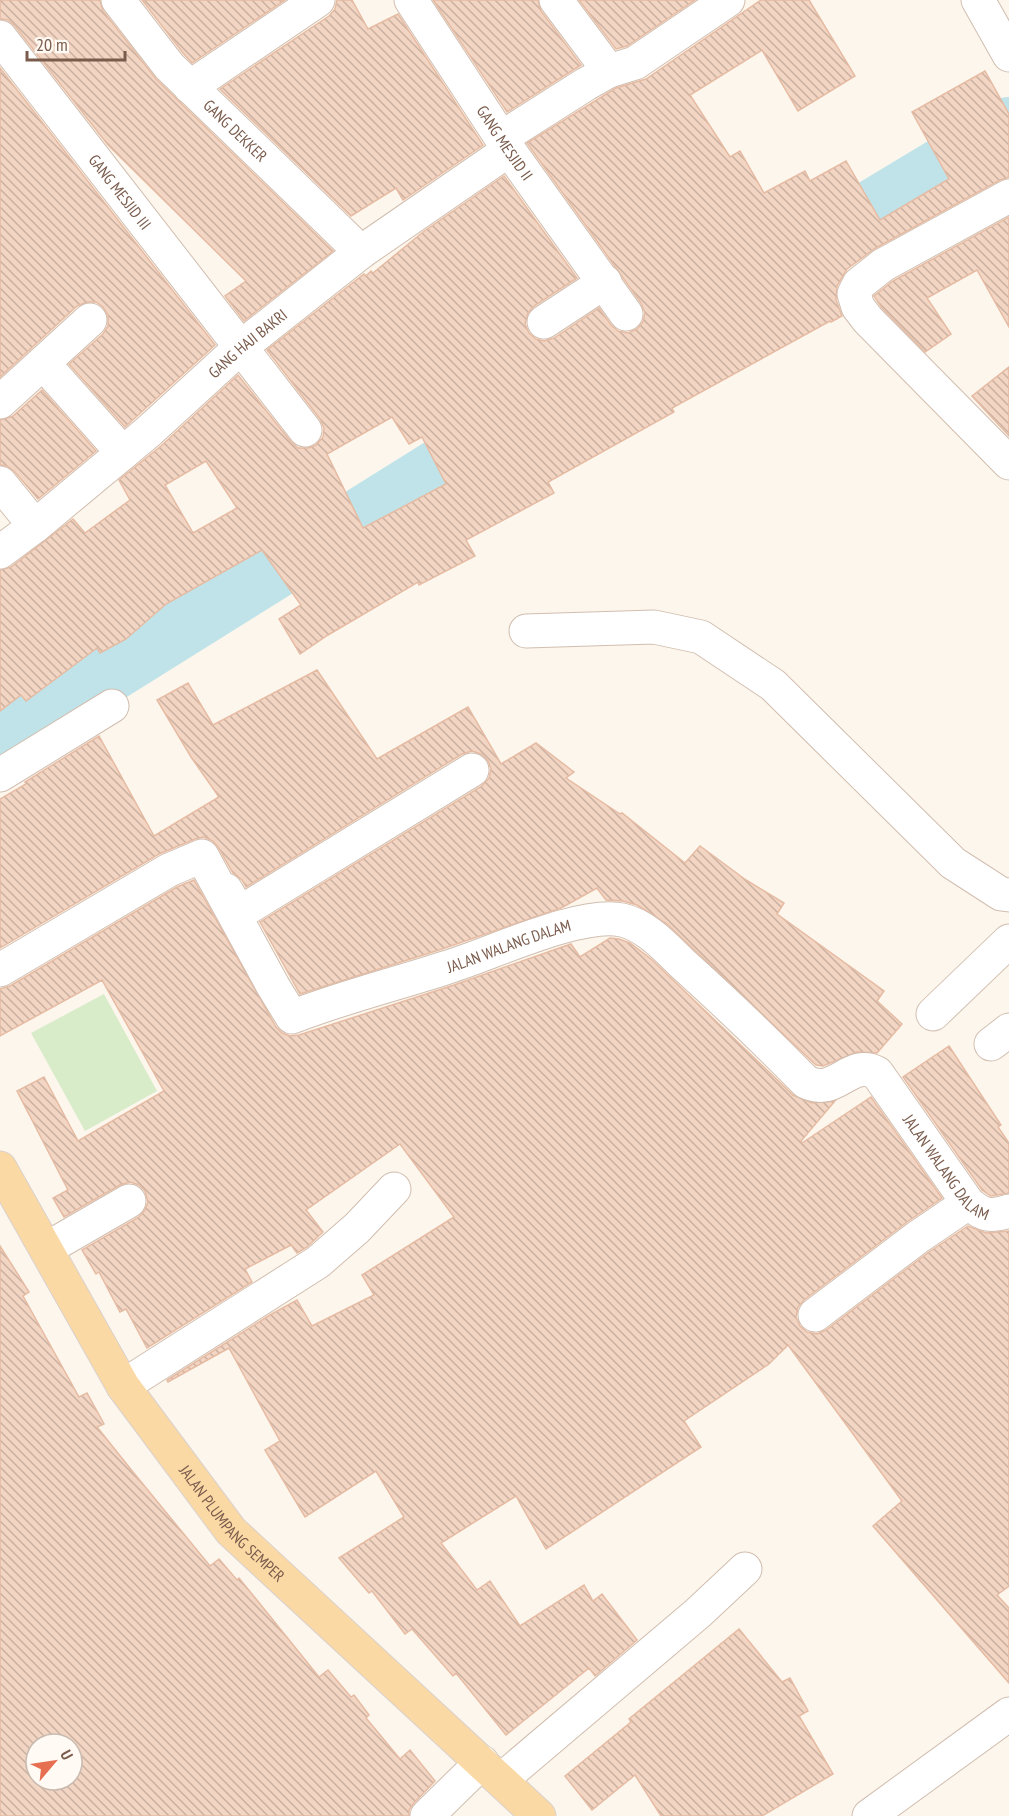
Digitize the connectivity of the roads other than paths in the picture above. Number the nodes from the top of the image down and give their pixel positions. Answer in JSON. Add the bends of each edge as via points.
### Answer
{"nodes":[{"id":1,"x":117,"y":0,"type":"edge"},
{"id":2,"x":318,"y":0,"type":"edge"},
{"id":3,"x":411,"y":0,"type":"edge"},
{"id":4,"x":556,"y":0,"type":"edge"},
{"id":5,"x":728,"y":0,"type":"edge"},
{"id":6,"x":978,"y":0,"type":"edge"},
{"id":7,"x":0,"y":37,"type":"edge"},
{"id":8,"x":1009,"y":55,"type":"edge"},
{"id":9,"x":609,"y":71,"type":"junction"},
{"id":10,"x":190,"y":87,"type":"junction"},
{"id":11,"x":505,"y":144,"type":"junction"},
{"id":12,"x":1009,"y":196,"type":"edge"},
{"id":13,"x":362,"y":252,"type":"junction"},
{"id":14,"x":605,"y":282,"type":"junction"},
{"id":15,"x":626,"y":314,"type":"dead end"},
{"id":16,"x":90,"y":320,"type":"dead end"},
{"id":17,"x":544,"y":322,"type":"dead end"},
{"id":18,"x":241,"y":347,"type":"junction"},
{"id":19,"x":43,"y":363,"type":"junction"},
{"id":20,"x":0,"y":402,"type":"edge"},
{"id":21,"x":304,"y":430,"type":"dead end"},
{"id":22,"x":123,"y":453,"type":"junction"},
{"id":23,"x":1009,"y":463,"type":"edge"},
{"id":24,"x":0,"y":483,"type":"edge"},
{"id":25,"x":35,"y":526,"type":"junction"},
{"id":26,"x":0,"y":552,"type":"edge"},
{"id":27,"x":526,"y":631,"type":"dead end"},
{"id":28,"x":112,"y":706,"type":"dead end"},
{"id":29,"x":472,"y":771,"type":"dead end"},
{"id":30,"x":0,"y":776,"type":"edge"},
{"id":31,"x":202,"y":856,"type":"junction"},
{"id":32,"x":1009,"y":895,"type":"edge"},
{"id":33,"x":1009,"y":941,"type":"edge"},
{"id":34,"x":0,"y":970,"type":"edge"},
{"id":35,"x":933,"y":1014,"type":"dead end"},
{"id":36,"x":0,"y":1168,"type":"edge"},
{"id":37,"x":394,"y":1189,"type":"dead end"},
{"id":38,"x":129,"y":1200,"type":"dead end"},
{"id":39,"x":968,"y":1203,"type":"junction"},
{"id":40,"x":1009,"y":1211,"type":"edge"},
{"id":41,"x":46,"y":1249,"type":"junction"},
{"id":42,"x":815,"y":1315,"type":"dead end"},
{"id":43,"x":123,"y":1386,"type":"junction"},
{"id":44,"x":745,"y":1569,"type":"dead end"},
{"id":45,"x":1009,"y":1714,"type":"edge"},
{"id":46,"x":492,"y":1771,"type":"junction"},
{"id":47,"x":427,"y":1816,"type":"edge"},
{"id":48,"x":539,"y":1816,"type":"edge"},
{"id":49,"x":869,"y":1816,"type":"edge"}],
"edges":[{"from":1,"to":10,"type":"street","name":"GANG DEKKER"},
{"from":2,"to":10,"type":"street"},
{"from":3,"to":11,"type":"street","name":"GANG MESJID II"},
{"from":4,"to":9,"type":"street"},
{"from":5,"to":9,"type":"street","name":"GANG HAJI BAKRI","via":[[635,63]]},
{"from":6,"to":8,"type":"street"},
{"from":7,"to":18,"type":"street","name":"GANG MESJID III"},
{"from":9,"to":11,"type":"street","name":"GANG HAJI BAKRI"},
{"from":10,"to":13,"type":"street","name":"GANG DEKKER"},
{"from":11,"to":13,"type":"street","name":"GANG HAJI BAKRI"},
{"from":11,"to":14,"type":"street","name":"GANG MESJID II"},
{"from":12,"to":23,"type":"street","via":[[883,265],[859,284],[854,294],[868,320]]},
{"from":13,"to":18,"type":"street","name":"GANG HAJI BAKRI"},
{"from":14,"to":15,"type":"street","name":"GANG MESJID II"},
{"from":14,"to":17,"type":"street"},
{"from":16,"to":19,"type":"street"},
{"from":18,"to":21,"type":"street","name":"GANG MESJID III"},
{"from":18,"to":22,"type":"street","name":"GANG HAJI BAKRI"},
{"from":19,"to":20,"type":"street"},
{"from":19,"to":22,"type":"street"},
{"from":22,"to":25,"type":"street","name":"GANG HAJI BAKRI"},
{"from":24,"to":25,"type":"street"},
{"from":25,"to":26,"type":"street","name":"GANG HAJI BAKRI"},
{"from":27,"to":32,"type":"street","via":[[654,627],[701,637],[773,686],[953,863],[1001,894]]},
{"from":28,"to":30,"type":"street"},
{"from":29,"to":31,"type":"street","via":[[239,914],[210,858]]},
{"from":31,"to":34,"type":"street","via":[[169,870]]},
{"from":31,"to":39,"type":"street","name":"JALAN WALANG DALAM","via":[[292,1017],[573,923],[604,918],[624,920],[647,932],[748,1022],[806,1082],[827,1086],[859,1069],[877,1072]]},
{"from":33,"to":35,"type":"street"},
{"from":36,"to":41,"type":"main road","name":"JALAN PLUMPANG SEMPER"},
{"from":37,"to":43,"type":"street","via":[[318,1262]]},
{"from":38,"to":41,"type":"street"},
{"from":39,"to":40,"type":"street","name":"JALAN WALANG DALAM","via":[[993,1216]]},
{"from":39,"to":42,"type":"street"},
{"from":41,"to":43,"type":"main road","name":"JALAN PLUMPANG SEMPER"},
{"from":43,"to":46,"type":"main road","name":"JALAN PLUMPANG SEMPER","via":[[231,1531]]},
{"from":44,"to":46,"type":"street","via":[[698,1613]]},
{"from":45,"to":49,"type":"street"},
{"from":46,"to":47,"type":"street"},
{"from":46,"to":48,"type":"main road","name":"JALAN PLUMPANG SEMPER"}]}
